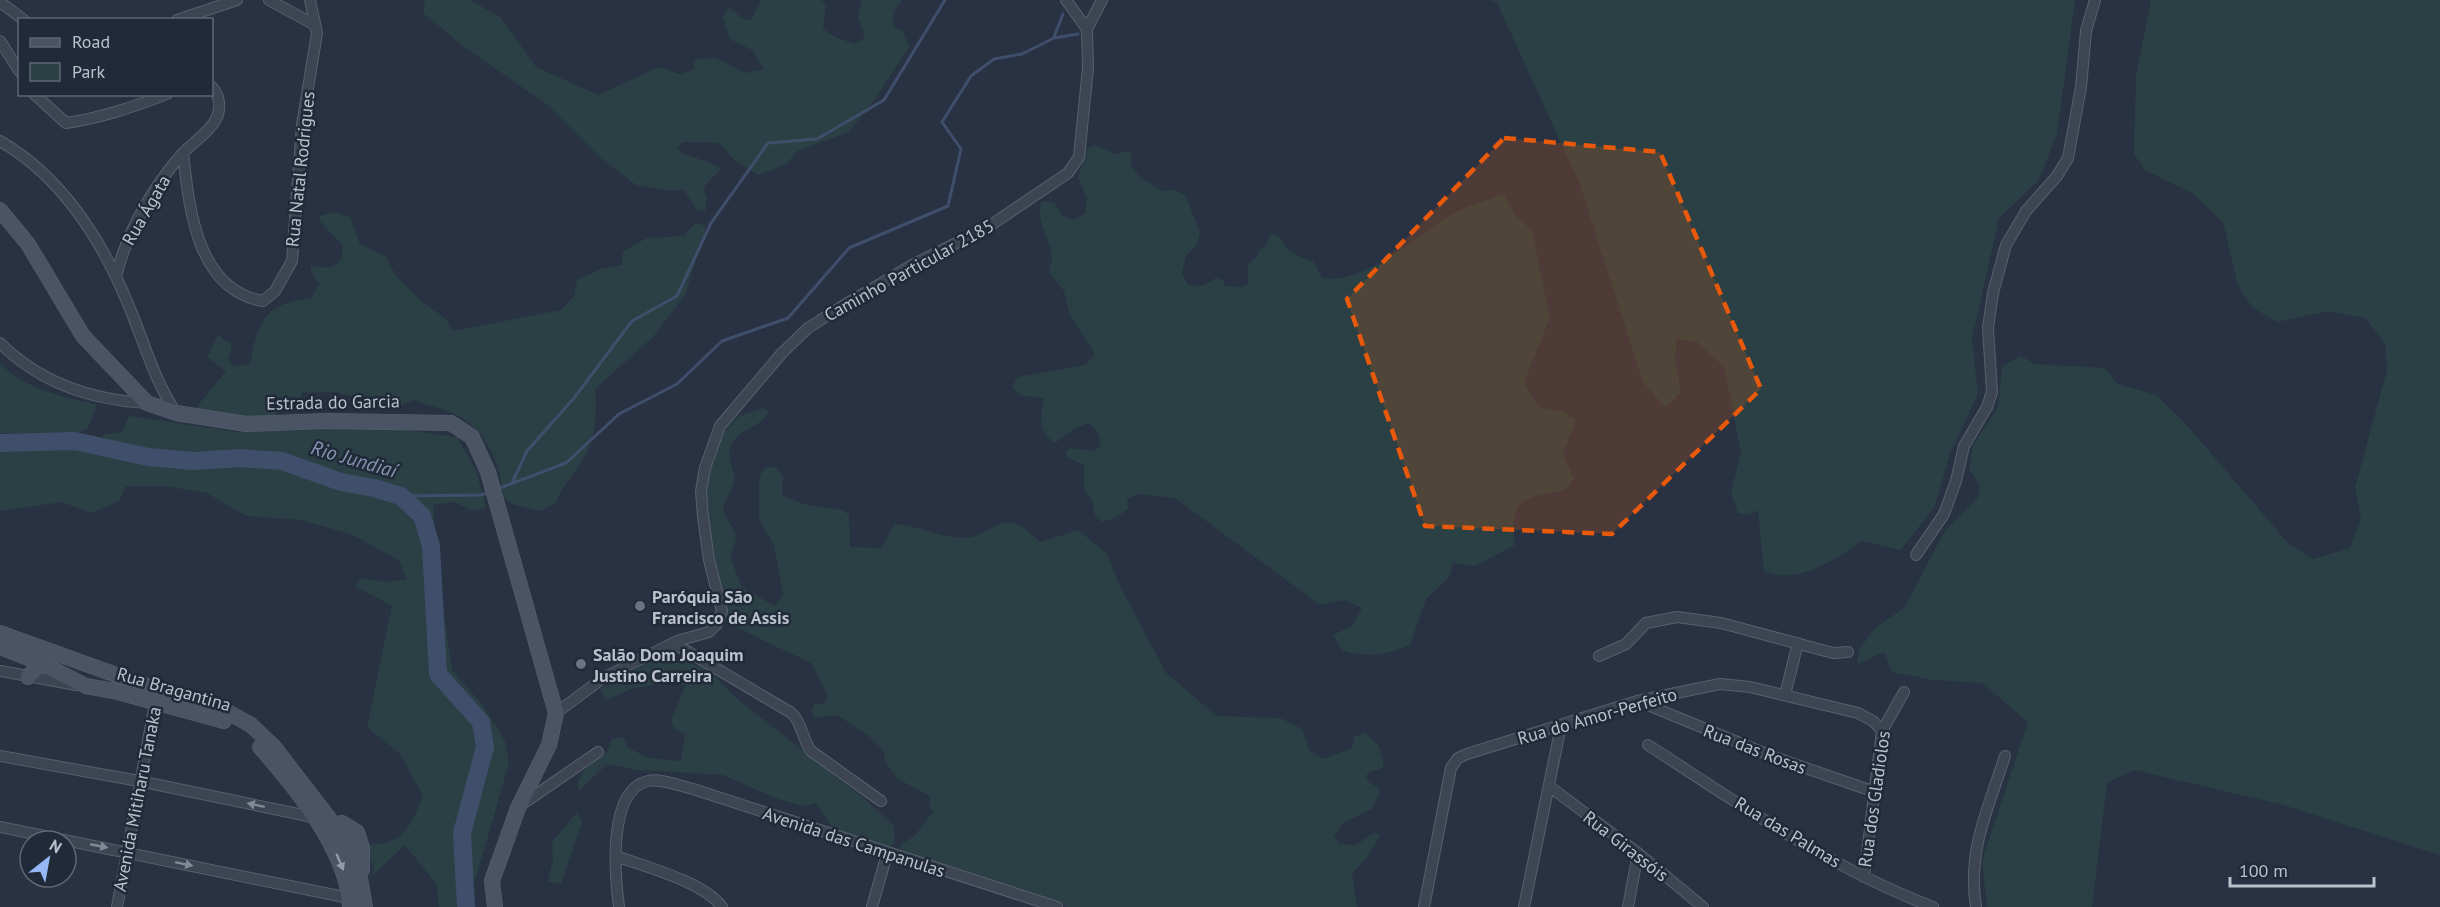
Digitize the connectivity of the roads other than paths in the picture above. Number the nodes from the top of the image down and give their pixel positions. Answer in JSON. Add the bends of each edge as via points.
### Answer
{"nodes":[{"id":1,"x":237,"y":0,"type":"edge"},
{"id":2,"x":270,"y":0,"type":"edge"},
{"id":3,"x":310,"y":0,"type":"edge"},
{"id":4,"x":1066,"y":0,"type":"edge"},
{"id":5,"x":1102,"y":0,"type":"edge"},
{"id":6,"x":2095,"y":0,"type":"edge"},
{"id":7,"x":0,"y":2,"type":"edge"},
{"id":8,"x":21,"y":18,"type":"edge"},
{"id":9,"x":183,"y":18,"type":"edge"},
{"id":10,"x":315,"y":25,"type":"junction"},
{"id":11,"x":1087,"y":29,"type":"junction"},
{"id":12,"x":0,"y":41,"type":"edge"},
{"id":13,"x":18,"y":69,"type":"edge"},
{"id":14,"x":213,"y":88,"type":"edge"},
{"id":15,"x":36,"y":96,"type":"edge"},
{"id":16,"x":161,"y":96,"type":"edge"},
{"id":17,"x":0,"y":141,"type":"edge"},
{"id":18,"x":183,"y":153,"type":"junction"},
{"id":19,"x":0,"y":210,"type":"edge"},
{"id":20,"x":116,"y":276,"type":"junction"},
{"id":21,"x":0,"y":343,"type":"edge"},
{"id":22,"x":147,"y":403,"type":"junction"},
{"id":23,"x":176,"y":412,"type":"junction"},
{"id":24,"x":1916,"y":555,"type":"dead end"},
{"id":25,"x":0,"y":633,"type":"edge"},
{"id":26,"x":673,"y":643,"type":"junction"},
{"id":27,"x":1798,"y":643,"type":"junction"},
{"id":28,"x":0,"y":647,"type":"edge"},
{"id":29,"x":1848,"y":652,"type":"dead end"},
{"id":30,"x":41,"y":655,"type":"junction"},
{"id":31,"x":1599,"y":656,"type":"dead end"},
{"id":32,"x":90,"y":664,"type":"junction"},
{"id":33,"x":0,"y":671,"type":"edge"},
{"id":34,"x":68,"y":675,"type":"junction"},
{"id":35,"x":28,"y":677,"type":"junction"},
{"id":36,"x":86,"y":686,"type":"junction"},
{"id":37,"x":1904,"y":692,"type":"dead end"},
{"id":38,"x":1785,"y":695,"type":"junction"},
{"id":39,"x":156,"y":696,"type":"junction"},
{"id":40,"x":1637,"y":701,"type":"junction"},
{"id":41,"x":556,"y":713,"type":"junction"},
{"id":42,"x":1561,"y":726,"type":"junction"},
{"id":43,"x":1881,"y":731,"type":"junction"},
{"id":44,"x":1648,"y":745,"type":"dead end"},
{"id":45,"x":597,"y":752,"type":"dead end"},
{"id":46,"x":0,"y":756,"type":"edge"},
{"id":47,"x":2005,"y":756,"type":"dead end"},
{"id":48,"x":139,"y":781,"type":"junction"},
{"id":49,"x":1549,"y":786,"type":"junction"},
{"id":50,"x":1875,"y":792,"type":"junction"},
{"id":51,"x":305,"y":796,"type":"junction"},
{"id":52,"x":881,"y":801,"type":"dead end"},
{"id":53,"x":518,"y":808,"type":"junction"},
{"id":54,"x":313,"y":818,"type":"junction"},
{"id":55,"x":0,"y":827,"type":"edge"},
{"id":56,"x":330,"y":830,"type":"junction"},
{"id":57,"x":127,"y":852,"type":"junction"},
{"id":58,"x":1638,"y":853,"type":"junction"},
{"id":59,"x":887,"y":854,"type":"junction"},
{"id":60,"x":616,"y":856,"type":"junction"},
{"id":61,"x":1863,"y":877,"type":"junction"},
{"id":62,"x":350,"y":902,"type":"edge"},
{"id":63,"x":117,"y":907,"type":"edge"},
{"id":64,"x":365,"y":907,"type":"edge"},
{"id":65,"x":495,"y":907,"type":"edge"},
{"id":66,"x":619,"y":907,"type":"edge"},
{"id":67,"x":722,"y":907,"type":"edge"},
{"id":68,"x":872,"y":907,"type":"edge"},
{"id":69,"x":1057,"y":907,"type":"edge"},
{"id":70,"x":1424,"y":907,"type":"edge"},
{"id":71,"x":1524,"y":907,"type":"edge"},
{"id":72,"x":1628,"y":907,"type":"edge"},
{"id":73,"x":1703,"y":907,"type":"edge"},
{"id":74,"x":1934,"y":907,"type":"edge"},
{"id":75,"x":1976,"y":907,"type":"edge"}],
"edges":[{"from":1,"to":9,"type":"street"},
{"from":2,"to":10,"type":"street"},
{"from":3,"to":10,"type":"street"},
{"from":4,"to":11,"type":"street"},
{"from":5,"to":11,"type":"street","name":"Caminho Particular 2185"},
{"from":6,"to":24,"type":"street","via":[[2086,32],[2068,158],[2026,211],[2006,245],[1988,328],[1992,392],[1964,446],[1944,514]]},
{"from":7,"to":8,"type":"street"},
{"from":10,"to":18,"type":"street","name":"Rua Natal Rodrigues","via":[[317,33],[302,125],[292,261],[275,291],[263,302],[232,287],[208,259],[195,234]]},
{"from":11,"to":26,"type":"street","name":"Caminho Particular 2185","via":[[1088,68],[1079,157],[1068,173],[985,229],[914,264],[808,328],[720,426],[701,491],[709,560],[723,611],[710,632]]},
{"from":12,"to":13,"type":"street"},
{"from":14,"to":18,"type":"street","name":"Rua Ágata","via":[[219,104],[215,121]]},
{"from":15,"to":16,"type":"street","via":[[66,123],[126,110]]},
{"from":17,"to":20,"type":"street","via":[[56,183],[97,241]]},
{"from":18,"to":20,"type":"street","name":"Rua Ágata","via":[[141,214],[123,249]]},
{"from":19,"to":22,"type":"street","name":"Estrada do Garcia","via":[[28,244],[83,336]]},
{"from":20,"to":23,"type":"street","via":[[159,387]]},
{"from":21,"to":22,"type":"street","via":[[18,361],[59,383],[115,401]]},
{"from":22,"to":23,"type":"street","name":"Estrada do Garcia"},
{"from":23,"to":41,"type":"street","name":"Estrada do Garcia","via":[[246,424],[393,420],[451,423],[472,437],[488,471]]},
{"from":25,"to":30,"type":"street"},
{"from":26,"to":41,"type":"street","via":[[603,678]]},
{"from":26,"to":52,"type":"street","via":[[790,712],[798,719],[803,740],[811,751]]},
{"from":27,"to":29,"type":"street"},
{"from":27,"to":31,"type":"street","via":[[1721,623],[1670,617],[1646,623],[1626,644]]},
{"from":27,"to":38,"type":"street"},
{"from":28,"to":30,"type":"street","name":"Rua Bragantina"},
{"from":30,"to":32,"type":"street"},
{"from":30,"to":34,"type":"street","name":"Rua Bragantina"},
{"from":30,"to":35,"type":"street"},
{"from":32,"to":34,"type":"street"},
{"from":32,"to":39,"type":"street"},
{"from":33,"to":35,"type":"street"},
{"from":34,"to":36,"type":"street","name":"Rua Bragantina"},
{"from":35,"to":36,"type":"street"},
{"from":36,"to":39,"type":"street","name":"Rua Bragantina"},
{"from":37,"to":43,"type":"street","name":"Rua dos Gladiolos"},
{"from":38,"to":40,"type":"street","name":"Rua do Amor-Perfeito","via":[[1720,684]]},
{"from":38,"to":43,"type":"street","name":"Rua do Amor-Perfeito","via":[[1858,713]]},
{"from":39,"to":48,"type":"street","name":"Avenida Mitiharu Tanaka"},
{"from":39,"to":51,"type":"street","via":[[224,710],[251,725],[274,747]]},
{"from":40,"to":42,"type":"street","name":"Rua do Amor-Perfeito"},
{"from":40,"to":50,"type":"street","name":"Rua das Rosas"},
{"from":41,"to":53,"type":"street","via":[[549,745]]},
{"from":42,"to":49,"type":"street"},
{"from":42,"to":70,"type":"street","name":"Rua do Amor-Perfeito","via":[[1467,754],[1454,763]]},
{"from":43,"to":50,"type":"street","name":"Rua dos Gladiolos"},
{"from":44,"to":61,"type":"street","name":"Rua das Palmas","via":[[1807,847]]},
{"from":45,"to":53,"type":"street"},
{"from":46,"to":48,"type":"street"},
{"from":47,"to":75,"type":"street","via":[[1975,849],[1972,880]]},
{"from":54,"to":48,"type":"street","one_way":true},
{"from":48,"to":57,"type":"street","name":"Avenida Mitiharu Tanaka"},
{"from":49,"to":58,"type":"street","name":"Rua Girassóis"},
{"from":49,"to":71,"type":"street"},
{"from":50,"to":61,"type":"street","name":"Rua dos Gladiolos"},
{"from":51,"to":54,"type":"street"},
{"from":51,"to":56,"type":"street"},
{"from":53,"to":65,"type":"street","via":[[492,880]]},
{"from":54,"to":56,"type":"street"},
{"from":55,"to":57,"type":"street","one_way":true},
{"from":56,"to":62,"type":"street","one_way":true},
{"from":56,"to":64,"type":"street","via":[[351,851]]},
{"from":57,"to":62,"type":"street","one_way":true},
{"from":57,"to":63,"type":"street","name":"Avenida Mitiharu Tanaka"},
{"from":58,"to":72,"type":"street"},
{"from":58,"to":73,"type":"street","name":"Rua Girassóis"},
{"from":59,"to":60,"type":"street","name":"Avenida das Campanulas","via":[[693,789],[651,780],[639,783],[630,794],[618,821]]},
{"from":59,"to":68,"type":"street"},
{"from":59,"to":69,"type":"street","name":"Avenida das Campanulas"},
{"from":60,"to":66,"type":"street"},
{"from":60,"to":67,"type":"street","via":[[693,886]]},
{"from":61,"to":74,"type":"street","name":"Rua das Palmas"}]}
